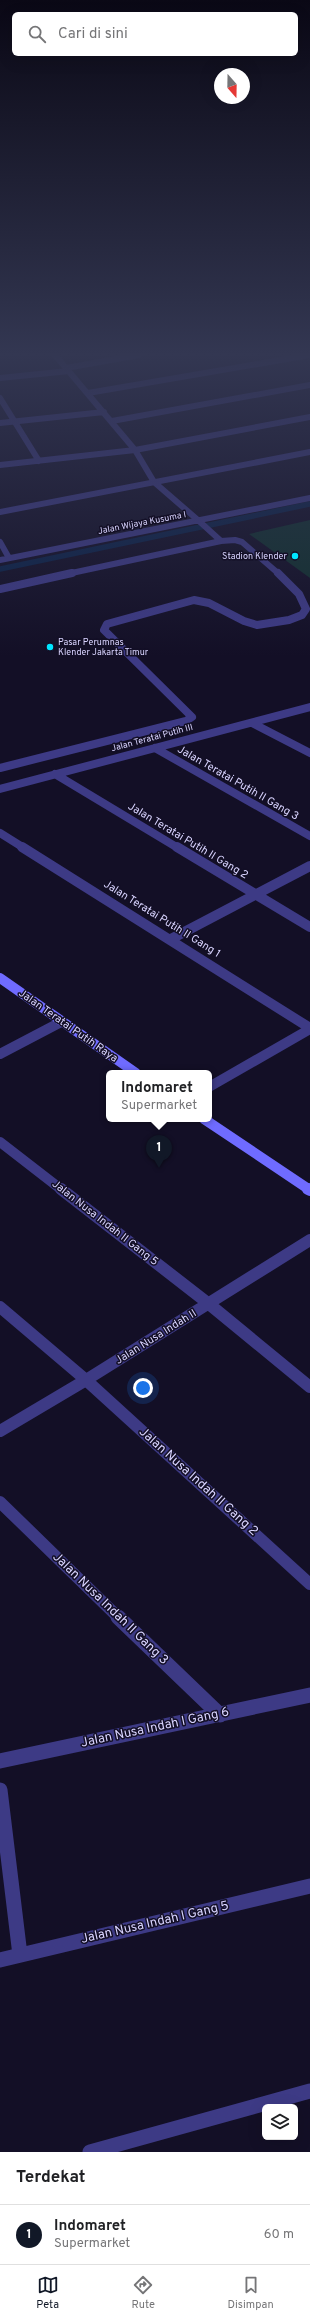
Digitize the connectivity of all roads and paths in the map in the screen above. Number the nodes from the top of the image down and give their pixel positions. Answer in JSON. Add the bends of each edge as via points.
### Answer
{"nodes":[{"id":1,"x":36,"y":455,"type":"edge"},
{"id":2,"x":88,"y":455,"type":"edge"},
{"id":3,"x":138,"y":455,"type":"edge"},
{"id":4,"x":292,"y":455,"type":"edge"},
{"id":5,"x":39,"y":461,"type":"junction"},
{"id":6,"x":0,"y":465,"type":"edge"},
{"id":7,"x":154,"y":482,"type":"junction"},
{"id":8,"x":310,"y":498,"type":"edge"},
{"id":9,"x":0,"y":512,"type":"edge"},
{"id":10,"x":200,"y":523,"type":"junction"},
{"id":11,"x":221,"y":541,"type":"junction"},
{"id":12,"x":0,"y":542,"type":"edge"},
{"id":13,"x":9,"y":558,"type":"junction"},
{"id":14,"x":0,"y":560,"type":"edge"},
{"id":15,"x":0,"y":589,"type":"edge"},
{"id":16,"x":310,"y":707,"type":"edge"},
{"id":17,"x":252,"y":723,"type":"junction"},
{"id":18,"x":155,"y":748,"type":"junction"},
{"id":19,"x":310,"y":753,"type":"edge"},
{"id":20,"x":0,"y":768,"type":"edge"},
{"id":21,"x":55,"y":774,"type":"junction"},
{"id":22,"x":0,"y":789,"type":"edge"},
{"id":23,"x":0,"y":833,"type":"edge"},
{"id":24,"x":310,"y":836,"type":"edge"},
{"id":25,"x":310,"y":866,"type":"edge"},
{"id":26,"x":257,"y":894,"type":"junction"},
{"id":27,"x":310,"y":926,"type":"edge"},
{"id":28,"x":171,"y":939,"type":"junction"},
{"id":29,"x":0,"y":978,"type":"edge"},
{"id":30,"x":61,"y":1022,"type":"junction"},
{"id":31,"x":310,"y":1028,"type":"edge"},
{"id":32,"x":0,"y":1054,"type":"edge"},
{"id":33,"x":132,"y":1070,"type":"edge"},
{"id":34,"x":212,"y":1085,"type":"edge"},
{"id":35,"x":208,"y":1122,"type":"edge"},
{"id":36,"x":0,"y":1142,"type":"edge"},
{"id":37,"x":310,"y":1190,"type":"edge"},
{"id":38,"x":310,"y":1240,"type":"edge"},
{"id":39,"x":209,"y":1304,"type":"junction"},
{"id":40,"x":0,"y":1307,"type":"edge"},
{"id":41,"x":86,"y":1380,"type":"junction"},
{"id":42,"x":310,"y":1387,"type":"edge"},
{"id":43,"x":0,"y":1431,"type":"edge"},
{"id":44,"x":0,"y":1502,"type":"edge"},
{"id":45,"x":310,"y":1584,"type":"edge"},
{"id":46,"x":310,"y":1695,"type":"edge"},
{"id":47,"x":220,"y":1715,"type":"junction"},
{"id":48,"x":0,"y":1761,"type":"edge"},
{"id":49,"x":0,"y":1790,"type":"edge"},
{"id":50,"x":310,"y":1886,"type":"edge"},
{"id":51,"x":20,"y":1955,"type":"junction"},
{"id":52,"x":0,"y":1960,"type":"edge"},
{"id":53,"x":310,"y":2090,"type":"edge"},
{"id":54,"x":90,"y":2152,"type":"edge"}],
"edges":[{"from":1,"to":5,"type":"street"},
{"from":2,"to":5,"type":"street"},
{"from":3,"to":7,"type":"street"},
{"from":4,"to":7,"type":"street"},
{"from":5,"to":6,"type":"street"},
{"from":7,"to":9,"type":"street"},
{"from":7,"to":10,"type":"street"},
{"from":8,"to":10,"type":"street","name":"Jalan Wijaya Kusuma I"},
{"from":10,"to":11,"type":"street"},
{"from":10,"to":13,"type":"street","name":"Jalan Wijaya Kusuma I"},
{"from":11,"to":15,"type":"street"},
{"from":11,"to":20,"type":"street","via":[[242,542],[298,592],[305,604],[306,610],[303,615],[283,622],[254,624],[207,600],[194,600],[107,624],[104,630],[192,717],[186,721]]},
{"from":12,"to":13,"type":"street"},
{"from":13,"to":14,"type":"street","name":"Jalan Wijaya Kusuma I"},
{"from":16,"to":17,"type":"street","name":"Jalan Teratai Putih III"},
{"from":17,"to":18,"type":"street","name":"Jalan Teratai Putih III"},
{"from":17,"to":19,"type":"street"},
{"from":18,"to":21,"type":"street","name":"Jalan Teratai Putih III"},
{"from":18,"to":24,"type":"street","name":"Jalan Teratai Putih II Gang 3"},
{"from":21,"to":22,"type":"street","name":"Jalan Teratai Putih III"},
{"from":21,"to":26,"type":"street","name":"Jalan Teratai Putih II Gang 2"},
{"from":23,"to":28,"type":"street","name":"Jalan Teratai Putih II Gang 1"},
{"from":25,"to":26,"type":"street"},
{"from":26,"to":27,"type":"street","name":"Jalan Teratai Putih II Gang 2"},
{"from":26,"to":28,"type":"street"},
{"from":28,"to":31,"type":"street","name":"Jalan Teratai Putih II Gang 1"},
{"from":29,"to":30,"type":"street","name":"Jalan Teratai Putih Raya"},
{"from":30,"to":32,"type":"street"},
{"from":30,"to":33,"type":"street","name":"Jalan Teratai Putih Raya"},
{"from":31,"to":34,"type":"street"},
{"from":35,"to":37,"type":"street"},
{"from":36,"to":39,"type":"street","name":"Jalan Nusa Indah II Gang 5"},
{"from":38,"to":39,"type":"street","name":"Jalan Nusa Indah II"},
{"from":39,"to":41,"type":"street","name":"Jalan Nusa Indah II"},
{"from":39,"to":42,"type":"street","name":"Jalan Nusa Indah II Gang 5"},
{"from":40,"to":41,"type":"street","name":"Jalan Nusa Indah II Gang 2"},
{"from":41,"to":43,"type":"street","name":"Jalan Nusa Indah II"},
{"from":41,"to":45,"type":"street","name":"Jalan Nusa Indah II Gang 2"},
{"from":44,"to":47,"type":"street","name":"Jalan Nusa Indah II Gang 3"},
{"from":46,"to":47,"type":"street","name":"Jalan Nusa Indah I Gang 6"},
{"from":47,"to":48,"type":"street","name":"Jalan Nusa Indah I Gang 6"},
{"from":49,"to":51,"type":"street"},
{"from":50,"to":51,"type":"street","name":"Jalan Nusa Indah I Gang 5"},
{"from":51,"to":52,"type":"street","name":"Jalan Nusa Indah I Gang 5"},
{"from":53,"to":54,"type":"street"}]}
